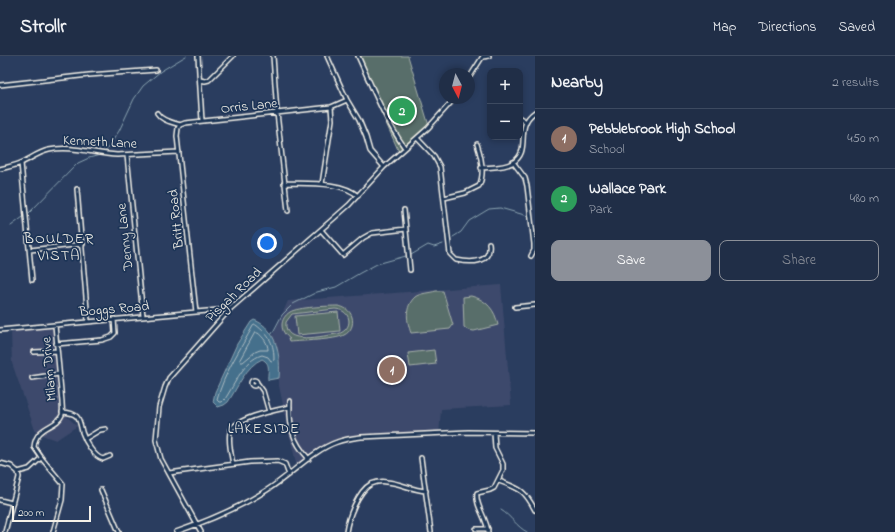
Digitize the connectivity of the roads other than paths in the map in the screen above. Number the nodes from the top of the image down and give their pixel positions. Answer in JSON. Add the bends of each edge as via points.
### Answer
{"nodes":[{"id":1,"x":198,"y":56,"type":"edge"},
{"id":2,"x":233,"y":56,"type":"edge"},
{"id":3,"x":273,"y":56,"type":"edge"},
{"id":4,"x":327,"y":56,"type":"edge"},
{"id":5,"x":358,"y":56,"type":"edge"},
{"id":6,"x":483,"y":56,"type":"edge"},
{"id":7,"x":489,"y":56,"type":"edge"},
{"id":8,"x":475,"y":69,"type":"edge"},
{"id":9,"x":156,"y":70,"type":"dead end"},
{"id":10,"x":200,"y":80,"type":"junction"},
{"id":11,"x":0,"y":85,"type":"edge"},
{"id":12,"x":347,"y":100,"type":"junction"},
{"id":13,"x":449,"y":104,"type":"edge"},
{"id":14,"x":331,"y":107,"type":"junction"},
{"id":15,"x":535,"y":112,"type":"edge"},
{"id":16,"x":157,"y":113,"type":"dead end"},
{"id":17,"x":277,"y":113,"type":"junction"},
{"id":18,"x":523,"y":120,"type":"edge"},
{"id":19,"x":202,"y":121,"type":"junction"},
{"id":20,"x":526,"y":121,"type":"junction"},
{"id":21,"x":180,"y":125,"type":"junction"},
{"id":22,"x":417,"y":138,"type":"junction"},
{"id":23,"x":477,"y":144,"type":"dead end"},
{"id":24,"x":405,"y":148,"type":"junction"},
{"id":25,"x":179,"y":152,"type":"junction"},
{"id":26,"x":127,"y":155,"type":"junction"},
{"id":27,"x":513,"y":162,"type":"junction"},
{"id":28,"x":21,"y":163,"type":"junction"},
{"id":29,"x":384,"y":167,"type":"junction"},
{"id":30,"x":0,"y":168,"type":"edge"},
{"id":31,"x":481,"y":168,"type":"junction"},
{"id":32,"x":284,"y":183,"type":"junction"},
{"id":33,"x":322,"y":184,"type":"junction"},
{"id":34,"x":77,"y":188,"type":"dead end"},
{"id":35,"x":358,"y":196,"type":"junction"},
{"id":36,"x":444,"y":198,"type":"junction"},
{"id":37,"x":404,"y":210,"type":"dead end"},
{"id":38,"x":288,"y":211,"type":"dead end"},
{"id":39,"x":406,"y":229,"type":"junction"},
{"id":40,"x":321,"y":230,"type":"junction"},
{"id":41,"x":489,"y":243,"type":"dead end"},
{"id":42,"x":83,"y":244,"type":"junction"},
{"id":43,"x":30,"y":250,"type":"junction"},
{"id":44,"x":531,"y":256,"type":"dead end"},
{"id":45,"x":410,"y":270,"type":"dead end"},
{"id":46,"x":32,"y":280,"type":"dead end"},
{"id":47,"x":535,"y":305,"type":"edge"},
{"id":48,"x":515,"y":307,"type":"dead end"},
{"id":49,"x":230,"y":309,"type":"junction"},
{"id":50,"x":196,"y":312,"type":"junction"},
{"id":51,"x":143,"y":316,"type":"junction"},
{"id":52,"x":114,"y":319,"type":"junction"},
{"id":53,"x":88,"y":321,"type":"junction"},
{"id":54,"x":55,"y":325,"type":"junction"},
{"id":55,"x":0,"y":330,"type":"edge"},
{"id":56,"x":56,"y":344,"type":"junction"},
{"id":57,"x":57,"y":351,"type":"junction"},
{"id":58,"x":34,"y":352,"type":"dead end"},
{"id":59,"x":59,"y":374,"type":"junction"},
{"id":60,"x":32,"y":378,"type":"dead end"},
{"id":61,"x":258,"y":384,"type":"dead end"},
{"id":62,"x":290,"y":401,"type":"dead end"},
{"id":63,"x":290,"y":407,"type":"junction"},
{"id":64,"x":62,"y":412,"type":"junction"},
{"id":65,"x":269,"y":412,"type":"junction"},
{"id":66,"x":106,"y":429,"type":"dead end"},
{"id":67,"x":494,"y":433,"type":"junction"},
{"id":68,"x":535,"y":433,"type":"edge"},
{"id":69,"x":85,"y":439,"type":"junction"},
{"id":70,"x":110,"y":456,"type":"dead end"},
{"id":71,"x":41,"y":458,"type":"junction"},
{"id":72,"x":421,"y":458,"type":"dead end"},
{"id":73,"x":309,"y":459,"type":"junction"},
{"id":74,"x":0,"y":462,"type":"edge"},
{"id":75,"x":233,"y":464,"type":"junction"},
{"id":76,"x":18,"y":472,"type":"junction"},
{"id":77,"x":169,"y":473,"type":"junction"},
{"id":78,"x":289,"y":475,"type":"junction"},
{"id":79,"x":499,"y":481,"type":"junction"},
{"id":80,"x":101,"y":490,"type":"dead end"},
{"id":81,"x":426,"y":491,"type":"junction"},
{"id":82,"x":0,"y":500,"type":"edge"},
{"id":83,"x":12,"y":503,"type":"junction"},
{"id":84,"x":535,"y":510,"type":"edge"},
{"id":85,"x":197,"y":525,"type":"junction"},
{"id":86,"x":476,"y":529,"type":"dead end"},
{"id":87,"x":0,"y":530,"type":"edge"},
{"id":88,"x":488,"y":531,"type":"edge"},
{"id":89,"x":5,"y":532,"type":"edge"},
{"id":90,"x":53,"y":532,"type":"edge"},
{"id":91,"x":119,"y":532,"type":"edge"},
{"id":92,"x":176,"y":532,"type":"edge"},
{"id":93,"x":201,"y":532,"type":"edge"},
{"id":94,"x":346,"y":532,"type":"edge"},
{"id":95,"x":430,"y":532,"type":"edge"}],
"edges":[{"from":1,"to":10,"type":"street"},
{"from":2,"to":10,"type":"street","via":[[209,80]]},
{"from":3,"to":17,"type":"street"},
{"from":4,"to":12,"type":"street"},
{"from":5,"to":24,"type":"street"},
{"from":6,"to":7,"type":"street"},
{"from":6,"to":8,"type":"street"},
{"from":9,"to":11,"type":"street"},
{"from":10,"to":19,"type":"street"},
{"from":12,"to":14,"type":"street","name":"Orris Lane"},
{"from":12,"to":29,"type":"street","via":[[359,120],[370,151]]},
{"from":13,"to":22,"type":"street","name":"Pisgah Road"},
{"from":14,"to":17,"type":"street","name":"Orris Lane"},
{"from":14,"to":33,"type":"street","via":[[332,120]]},
{"from":15,"to":20,"type":"street"},
{"from":16,"to":21,"type":"street","via":[[159,117]]},
{"from":17,"to":19,"type":"street","name":"Orris Lane"},
{"from":17,"to":32,"type":"street"},
{"from":18,"to":20,"type":"street"},
{"from":19,"to":21,"type":"street","name":"Orris Lane"},
{"from":20,"to":27,"type":"street","via":[[523,149]]},
{"from":21,"to":25,"type":"street","name":"Britt Road","via":[[177,136]]},
{"from":22,"to":24,"type":"street","name":"Pisgah Road"},
{"from":22,"to":36,"type":"street","via":[[434,156],[440,167]]},
{"from":23,"to":31,"type":"street"},
{"from":24,"to":29,"type":"street","name":"Pisgah Road"},
{"from":25,"to":26,"type":"street","name":"Kenneth Lane"},
{"from":25,"to":50,"type":"street","name":"Britt Road"},
{"from":26,"to":28,"type":"street","name":"Kenneth Lane","via":[[60,149],[44,152]]},
{"from":26,"to":51,"type":"street","name":"Denny Lane"},
{"from":27,"to":31,"type":"street","via":[[504,166]]},
{"from":27,"to":44,"type":"street","via":[[525,178],[527,186],[534,244]]},
{"from":28,"to":30,"type":"street","name":"Kenneth Lane"},
{"from":28,"to":43,"type":"street"},
{"from":29,"to":35,"type":"street","name":"Pisgah Road"},
{"from":31,"to":36,"type":"street","via":[[479,186]]},
{"from":32,"to":33,"type":"street"},
{"from":32,"to":38,"type":"street"},
{"from":33,"to":35,"type":"street","via":[[350,190]]},
{"from":34,"to":42,"type":"street"},
{"from":35,"to":40,"type":"street","name":"Pisgah Road"},
{"from":36,"to":41,"type":"street","via":[[449,248],[453,258],[464,262],[485,259],[490,251]]},
{"from":37,"to":39,"type":"street"},
{"from":39,"to":40,"type":"street","via":[[369,234],[343,255]]},
{"from":39,"to":45,"type":"street"},
{"from":40,"to":49,"type":"street","name":"Pisgah Road"},
{"from":42,"to":43,"type":"street"},
{"from":42,"to":53,"type":"street"},
{"from":43,"to":46,"type":"street"},
{"from":47,"to":48,"type":"street"},
{"from":49,"to":50,"type":"street","name":"Boggs Road"},
{"from":49,"to":77,"type":"street","name":"Pisgah Road","via":[[164,387],[156,424],[156,440],[161,459]]},
{"from":50,"to":51,"type":"street","name":"Boggs Road"},
{"from":51,"to":52,"type":"street","name":"Boggs Road"},
{"from":52,"to":53,"type":"street","name":"Boggs Road"},
{"from":52,"to":56,"type":"street","via":[[115,333],[109,339]]},
{"from":53,"to":54,"type":"street","name":"Boggs Road"},
{"from":54,"to":55,"type":"street","name":"Boggs Road"},
{"from":54,"to":56,"type":"street","name":"Milam Drive"},
{"from":56,"to":57,"type":"street","name":"Milam Drive"},
{"from":57,"to":58,"type":"street"},
{"from":57,"to":59,"type":"street","name":"Milam Drive"},
{"from":59,"to":60,"type":"street"},
{"from":59,"to":64,"type":"street","name":"Milam Drive"},
{"from":61,"to":65,"type":"street","via":[[266,396]]},
{"from":62,"to":63,"type":"street"},
{"from":63,"to":65,"type":"street"},
{"from":63,"to":73,"type":"street","via":[[294,437]]},
{"from":64,"to":69,"type":"street","via":[[77,416]]},
{"from":64,"to":71,"type":"street","name":"Milam Drive","via":[[58,420],[36,438],[34,447]]},
{"from":65,"to":75,"type":"street","via":[[239,423],[232,429],[230,438]]},
{"from":66,"to":69,"type":"street"},
{"from":67,"to":68,"type":"street"},
{"from":67,"to":73,"type":"street","via":[[354,438],[337,442]]},
{"from":67,"to":79,"type":"street","via":[[495,448],[503,467]]},
{"from":69,"to":70,"type":"street","via":[[98,457],[103,459]]},
{"from":71,"to":76,"type":"street","via":[[29,469]]},
{"from":71,"to":90,"type":"street","name":"Milam Drive","via":[[63,484],[62,500]]},
{"from":72,"to":81,"type":"street"},
{"from":73,"to":78,"type":"street"},
{"from":74,"to":76,"type":"street"},
{"from":75,"to":77,"type":"street"},
{"from":75,"to":78,"type":"street","via":[[278,461],[285,464]]},
{"from":76,"to":83,"type":"street"},
{"from":77,"to":85,"type":"street","name":"Pisgah Road"},
{"from":78,"to":85,"type":"street","via":[[268,490]]},
{"from":79,"to":84,"type":"street","via":[[522,491]]},
{"from":79,"to":88,"type":"street","via":[[494,488],[476,494]]},
{"from":80,"to":91,"type":"street"},
{"from":81,"to":94,"type":"street","via":[[387,482],[371,484],[352,509]]},
{"from":81,"to":95,"type":"street"},
{"from":82,"to":83,"type":"street"},
{"from":83,"to":89,"type":"street"},
{"from":85,"to":92,"type":"street"},
{"from":85,"to":93,"type":"street","name":"Pisgah Road"},
{"from":86,"to":88,"type":"street"},
{"from":87,"to":89,"type":"street"}]}
